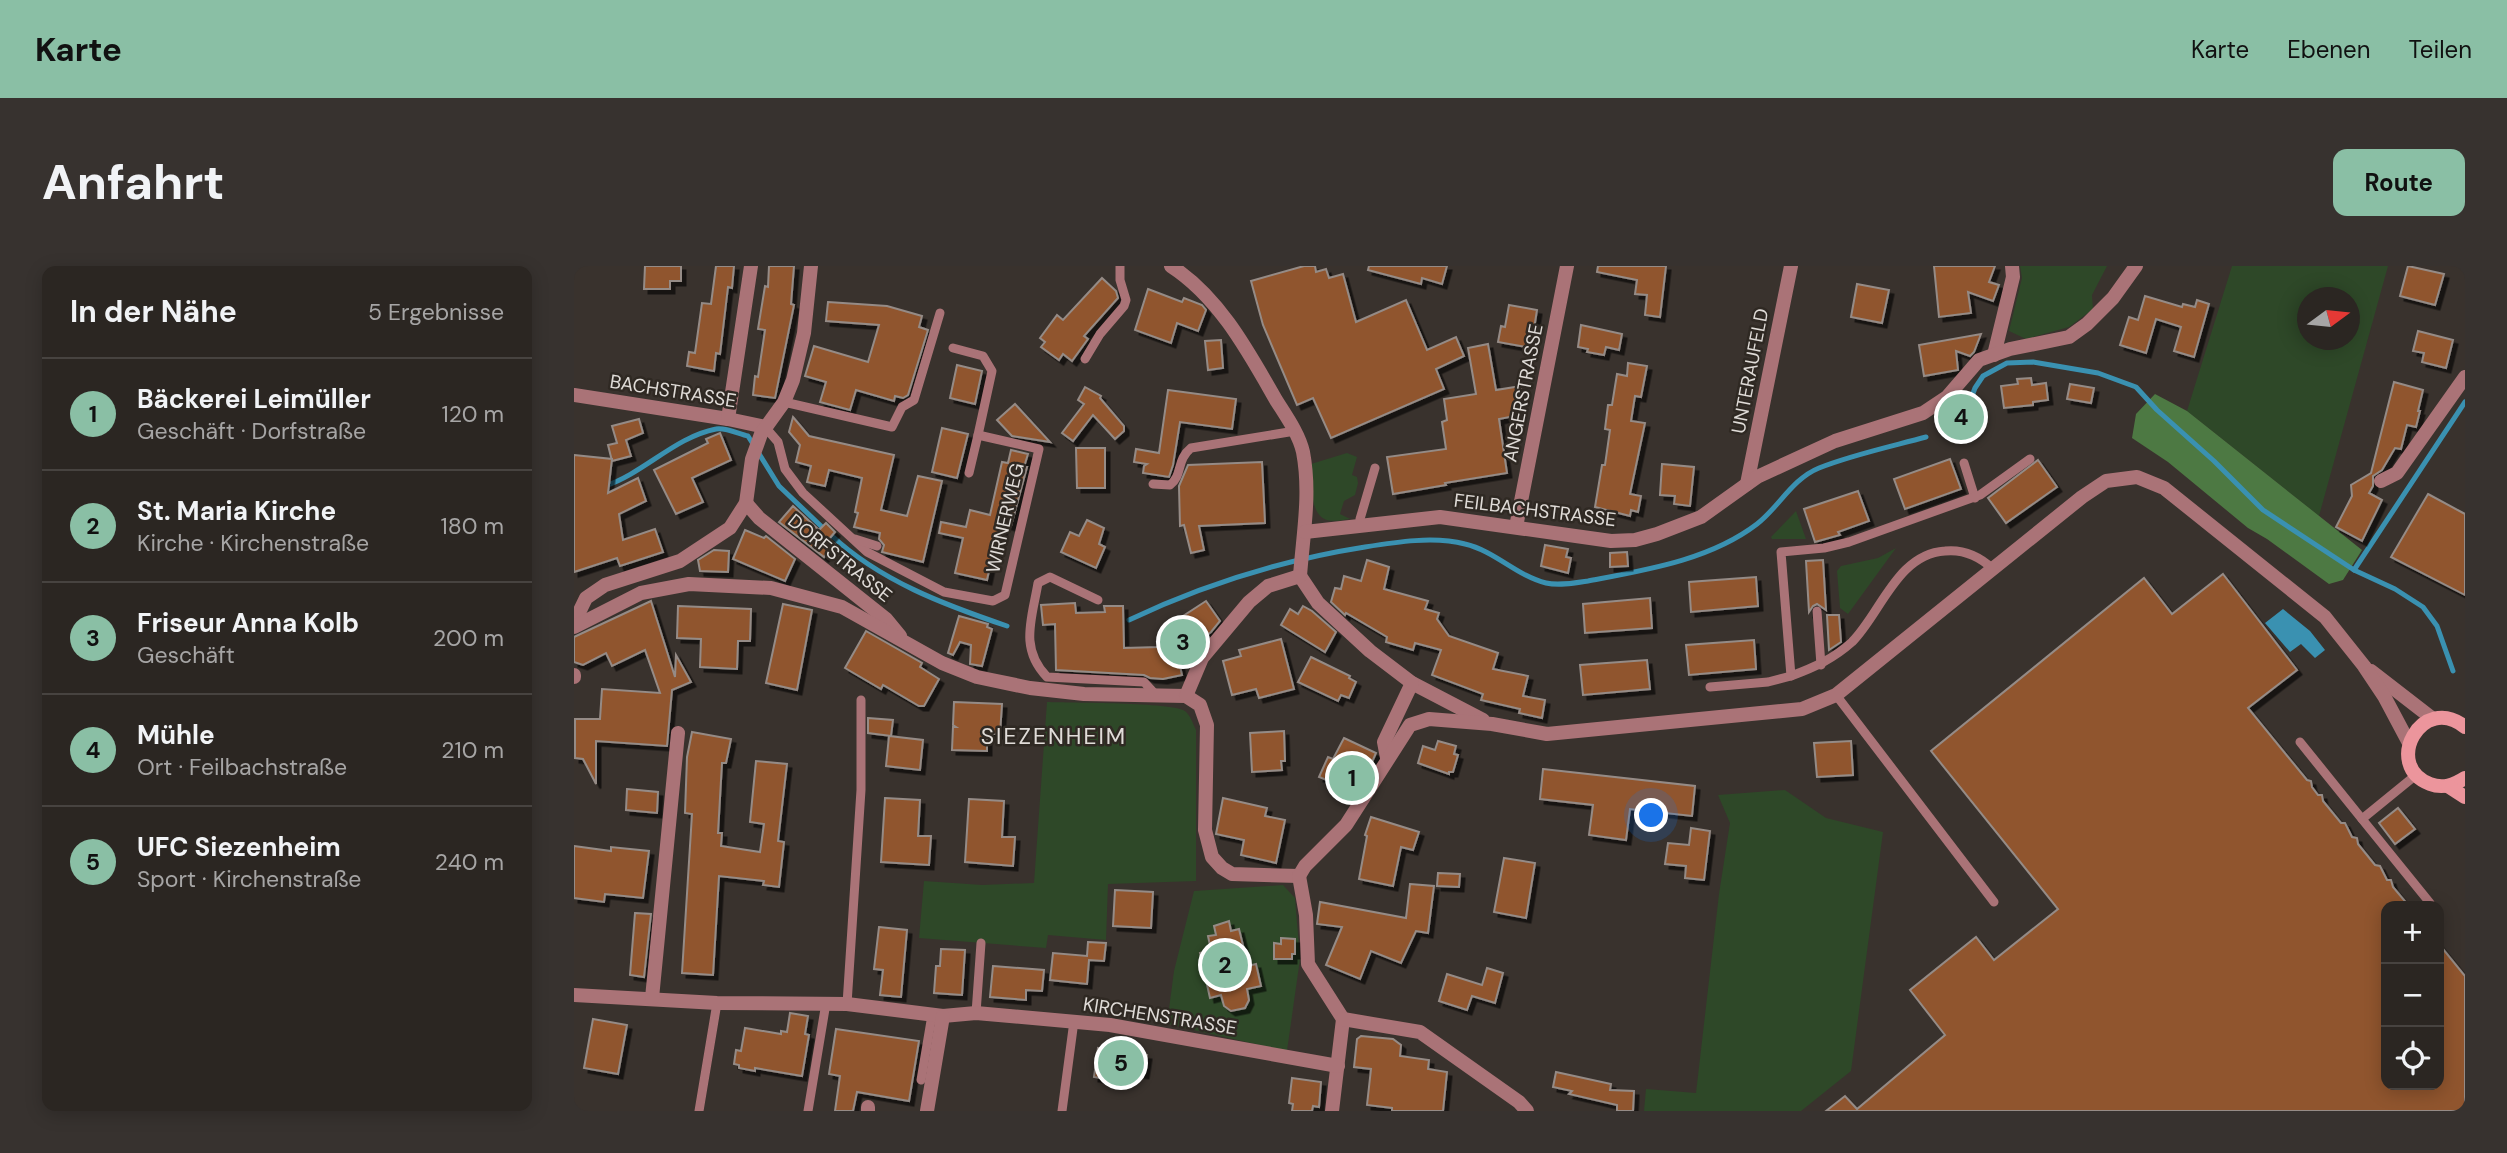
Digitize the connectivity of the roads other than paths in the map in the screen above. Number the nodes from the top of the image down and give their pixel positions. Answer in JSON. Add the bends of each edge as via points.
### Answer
{"nodes":[{"id":1,"x":751,"y":266,"type":"edge"},
{"id":2,"x":811,"y":266,"type":"edge"},
{"id":3,"x":1120,"y":266,"type":"edge"},
{"id":4,"x":1171,"y":266,"type":"edge"},
{"id":5,"x":1567,"y":266,"type":"edge"},
{"id":6,"x":1791,"y":266,"type":"edge"},
{"id":7,"x":2012,"y":266,"type":"edge"},
{"id":8,"x":2136,"y":266,"type":"edge"},
{"id":9,"x":940,"y":313,"type":"dead end"},
{"id":10,"x":953,"y":348,"type":"dead end"},
{"id":11,"x":1994,"y":355,"type":"junction"},
{"id":12,"x":1085,"y":359,"type":"dead end"},
{"id":13,"x":2465,"y":377,"type":"edge"},
{"id":14,"x":574,"y":395,"type":"edge"},
{"id":15,"x":784,"y":402,"type":"junction"},
{"id":16,"x":728,"y":419,"type":"junction"},
{"id":17,"x":763,"y":431,"type":"junction"},
{"id":18,"x":1295,"y":432,"type":"junction"},
{"id":19,"x":978,"y":435,"type":"junction"},
{"id":20,"x":2030,"y":459,"type":"dead end"},
{"id":21,"x":1964,"y":463,"type":"dead end"},
{"id":22,"x":1375,"y":468,"type":"dead end"},
{"id":23,"x":969,"y":473,"type":"dead end"},
{"id":24,"x":2381,"y":481,"type":"dead end"},
{"id":25,"x":1153,"y":484,"type":"dead end"},
{"id":26,"x":1747,"y":484,"type":"junction"},
{"id":27,"x":1977,"y":496,"type":"junction"},
{"id":28,"x":746,"y":503,"type":"junction"},
{"id":29,"x":1362,"y":525,"type":"junction"},
{"id":30,"x":1516,"y":527,"type":"junction"},
{"id":31,"x":1305,"y":532,"type":"junction"},
{"id":32,"x":852,"y":538,"type":"junction"},
{"id":33,"x":877,"y":546,"type":"dead end"},
{"id":34,"x":1993,"y":569,"type":"junction"},
{"id":35,"x":1300,"y":572,"type":"junction"},
{"id":36,"x":1098,"y":600,"type":"dead end"},
{"id":37,"x":1818,"y":611,"type":"dead end"},
{"id":38,"x":574,"y":625,"type":"edge"},
{"id":39,"x":908,"y":645,"type":"junction"},
{"id":40,"x":1821,"y":665,"type":"junction"},
{"id":41,"x":2364,"y":666,"type":"junction"},
{"id":42,"x":1791,"y":676,"type":"junction"},
{"id":43,"x":1412,"y":683,"type":"junction"},
{"id":44,"x":1710,"y":687,"type":"dead end"},
{"id":45,"x":1156,"y":695,"type":"junction"},
{"id":46,"x":1836,"y":695,"type":"junction"},
{"id":47,"x":1186,"y":696,"type":"junction"},
{"id":48,"x":861,"y":700,"type":"dead end"},
{"id":49,"x":2465,"y":708,"type":"edge"},
{"id":50,"x":2433,"y":719,"type":"junction"},
{"id":51,"x":1492,"y":724,"type":"junction"},
{"id":52,"x":2460,"y":724,"type":"edge"},
{"id":53,"x":678,"y":733,"type":"dead end"},
{"id":54,"x":2300,"y":742,"type":"dead end"},
{"id":55,"x":2409,"y":743,"type":"junction"},
{"id":56,"x":1387,"y":758,"type":"junction"},
{"id":57,"x":2416,"y":775,"type":"junction"},
{"id":58,"x":2465,"y":778,"type":"edge"},
{"id":59,"x":2448,"y":786,"type":"junction"},
{"id":60,"x":2465,"y":797,"type":"edge"},
{"id":61,"x":2362,"y":819,"type":"junction"},
{"id":62,"x":1299,"y":876,"type":"junction"},
{"id":63,"x":2428,"y":901,"type":"edge"},
{"id":64,"x":1994,"y":902,"type":"dead end"},
{"id":65,"x":981,"y":943,"type":"dead end"},
{"id":66,"x":575,"y":998,"type":"edge"},
{"id":67,"x":652,"y":998,"type":"junction"},
{"id":68,"x":717,"y":1003,"type":"junction"},
{"id":69,"x":826,"y":1003,"type":"junction"},
{"id":70,"x":847,"y":1004,"type":"junction"},
{"id":71,"x":976,"y":1013,"type":"junction"},
{"id":72,"x":937,"y":1016,"type":"junction"},
{"id":73,"x":1343,"y":1019,"type":"junction"},
{"id":74,"x":1074,"y":1021,"type":"junction"},
{"id":75,"x":1338,"y":1066,"type":"junction"},
{"id":76,"x":921,"y":1080,"type":"dead end"},
{"id":77,"x":699,"y":1111,"type":"edge"},
{"id":78,"x":808,"y":1111,"type":"edge"},
{"id":79,"x":927,"y":1111,"type":"edge"},
{"id":80,"x":1062,"y":1111,"type":"edge"},
{"id":81,"x":1332,"y":1111,"type":"edge"},
{"id":82,"x":1527,"y":1111,"type":"edge"}],
"edges":[{"from":1,"to":16,"type":"street"},
{"from":2,"to":15,"type":"street","via":[[804,333]]},
{"from":3,"to":12,"type":"lane","via":[[1124,306]]},
{"from":4,"to":18,"type":"street","via":[[1217,307]]},
{"from":5,"to":30,"type":"street","name":"ANGERSTRASSE"},
{"from":6,"to":26,"type":"street","name":"UNTERAUFELD"},
{"from":7,"to":11,"type":"street"},
{"from":8,"to":11,"type":"street","name":"FEILBACHSTRASSE","via":[[2113,298],[2069,337]]},
{"from":9,"to":15,"type":"lane","via":[[914,400],[902,407],[892,427]]},
{"from":10,"to":19,"type":"lane","via":[[983,356],[992,370]]},
{"from":11,"to":26,"type":"street","name":"FEILBACHSTRASSE","via":[[1979,360],[1947,397],[1923,413],[1835,441]]},
{"from":13,"to":24,"type":"street","via":[[2397,473]]},
{"from":14,"to":16,"type":"street","name":"BACHSTRASSE"},
{"from":15,"to":17,"type":"street"},
{"from":16,"to":17,"type":"street","name":"BACHSTRASSE"},
{"from":17,"to":28,"type":"street","via":[[752,459]]},
{"from":17,"to":32,"type":"lane","name":"WIRNERWEG","via":[[778,442],[785,469],[803,493]]},
{"from":18,"to":25,"type":"lane","via":[[1191,448],[1182,455],[1176,481]]},
{"from":18,"to":31,"type":"street","via":[[1308,501]]},
{"from":19,"to":23,"type":"lane"},
{"from":19,"to":32,"type":"lane","name":"WIRNERWEG","via":[[1039,449],[1005,595],[993,601],[944,592],[867,552]]},
{"from":20,"to":27,"type":"lane"},
{"from":21,"to":27,"type":"lane"},
{"from":22,"to":29,"type":"lane"},
{"from":26,"to":30,"type":"street","name":"FEILBACHSTRASSE","via":[[1701,517],[1635,540],[1611,541]]},
{"from":27,"to":42,"type":"lane","via":[[1849,542],[1781,552]]},
{"from":28,"to":38,"type":"street","via":[[730,528],[680,561],[605,584],[586,598]]},
{"from":28,"to":39,"type":"street","name":"DORFSTRASSE","via":[[886,620]]},
{"from":29,"to":30,"type":"street","name":"FEILBACHSTRASSE","via":[[1440,517]]},
{"from":29,"to":31,"type":"street","name":"FEILBACHSTRASSE"},
{"from":31,"to":35,"type":"street"},
{"from":32,"to":33,"type":"lane"},
{"from":34,"to":40,"type":"lane","via":[[1959,550],[1932,551],[1907,567],[1854,639]]},
{"from":34,"to":41,"type":"street","via":[[2106,481],[2137,477],[2164,488],[2307,600]]},
{"from":34,"to":46,"type":"street"},
{"from":35,"to":43,"type":"street","via":[[1318,603]]},
{"from":35,"to":47,"type":"street","via":[[1269,586],[1249,602],[1202,658]]},
{"from":36,"to":45,"type":"lane","via":[[1050,577],[1038,583],[1028,639],[1036,666],[1047,677],[1144,682]]},
{"from":37,"to":40,"type":"lane"},
{"from":38,"to":39,"type":"street","name":"DORFSTRASSE","via":[[640,593],[689,584],[771,588],[842,607]]},
{"from":39,"to":45,"type":"street","name":"DORFSTRASSE","via":[[977,677],[1030,688]]},
{"from":40,"to":42,"type":"lane"},
{"from":41,"to":50,"type":"street"},
{"from":41,"to":55,"type":"street"},
{"from":42,"to":44,"type":"lane"},
{"from":43,"to":51,"type":"street"},
{"from":43,"to":56,"type":"street","via":[[1384,742]]},
{"from":45,"to":47,"type":"street","name":"DORFSTRASSE"},
{"from":46,"to":51,"type":"street","via":[[1802,709],[1547,734]]},
{"from":46,"to":64,"type":"lane"},
{"from":47,"to":62,"type":"street","via":[[1200,705],[1207,725],[1205,830],[1212,857],[1233,874]]},
{"from":48,"to":70,"type":"lane","via":[[861,790]]},
{"from":49,"to":52,"type":"street"},
{"from":50,"to":52,"type":"street"},
{"from":50,"to":55,"type":"street","via":[[2414,732]]},
{"from":51,"to":56,"type":"street","via":[[1429,719],[1410,725]]},
{"from":53,"to":67,"type":"street"},
{"from":54,"to":61,"type":"lane"},
{"from":55,"to":57,"type":"street"},
{"from":56,"to":62,"type":"street","via":[[1346,825]]},
{"from":57,"to":59,"type":"street","via":[[2425,782]]},
{"from":57,"to":61,"type":"lane"},
{"from":58,"to":59,"type":"street"},
{"from":59,"to":60,"type":"street"},
{"from":61,"to":63,"type":"lane"},
{"from":62,"to":73,"type":"street","via":[[1308,964]]},
{"from":65,"to":71,"type":"lane"},
{"from":66,"to":67,"type":"street","name":"KIRCHENSTRASSE"},
{"from":67,"to":68,"type":"street","name":"KIRCHENSTRASSE"},
{"from":68,"to":69,"type":"street","name":"KIRCHENSTRASSE"},
{"from":68,"to":77,"type":"lane"},
{"from":69,"to":70,"type":"street","name":"KIRCHENSTRASSE"},
{"from":69,"to":78,"type":"lane"},
{"from":70,"to":72,"type":"street","name":"KIRCHENSTRASSE"},
{"from":71,"to":72,"type":"street","name":"KIRCHENSTRASSE"},
{"from":71,"to":74,"type":"street","name":"KIRCHENSTRASSE"},
{"from":72,"to":76,"type":"lane"},
{"from":72,"to":79,"type":"street"},
{"from":73,"to":75,"type":"street"},
{"from":73,"to":82,"type":"street","via":[[1420,1032]]},
{"from":74,"to":75,"type":"street","name":"KIRCHENSTRASSE"},
{"from":74,"to":80,"type":"lane"},
{"from":75,"to":81,"type":"street"}]}
